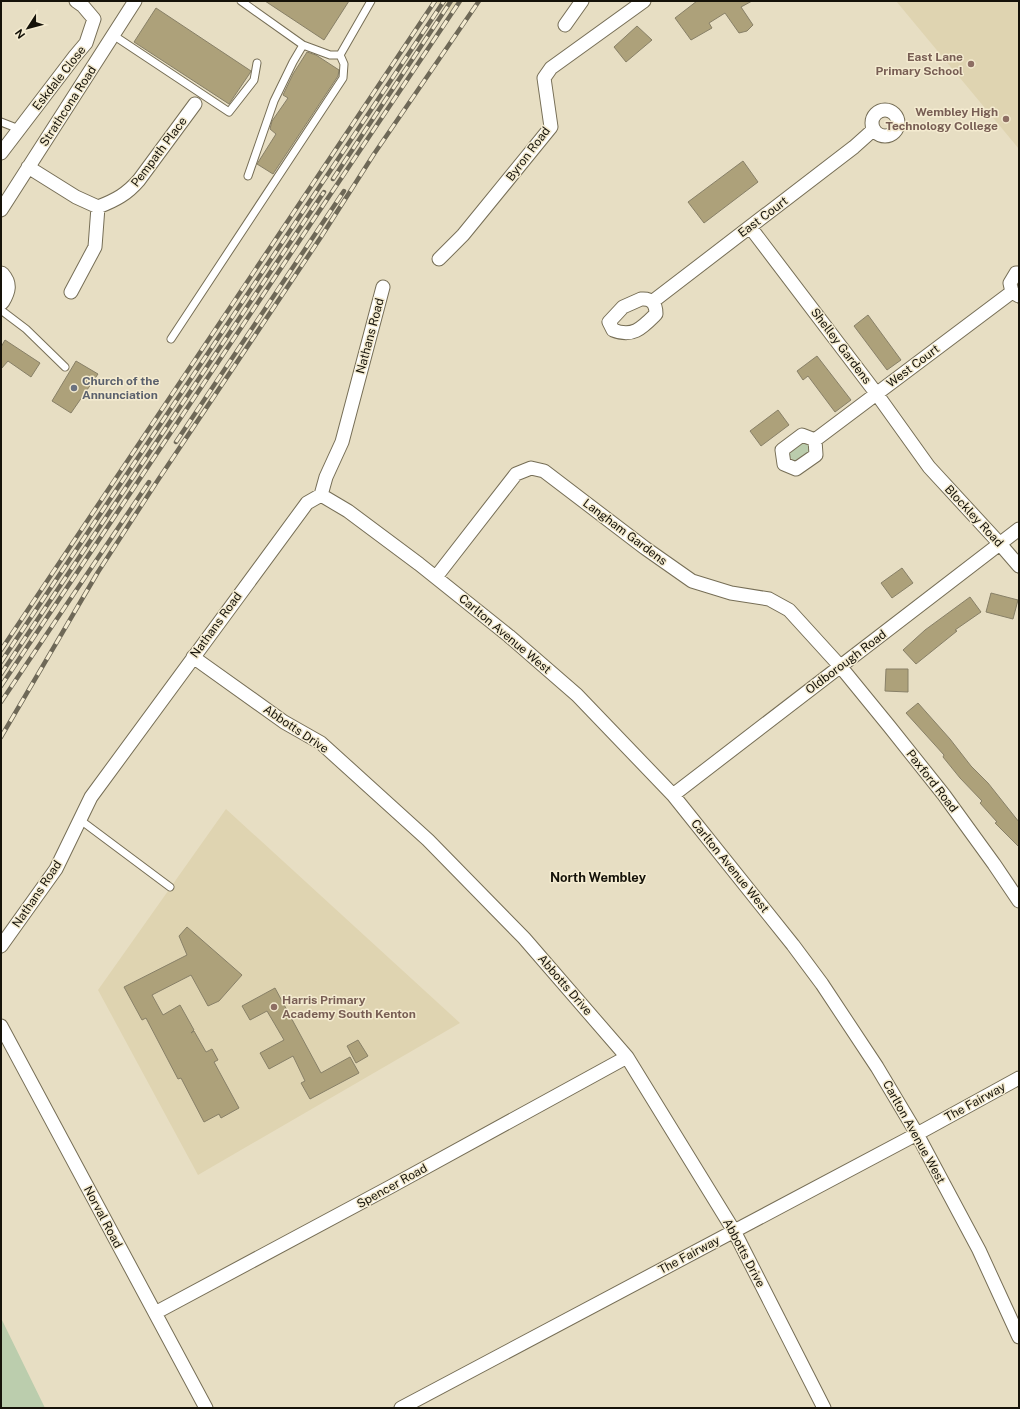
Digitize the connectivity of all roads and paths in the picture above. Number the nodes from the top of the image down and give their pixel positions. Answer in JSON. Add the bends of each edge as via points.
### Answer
{"nodes":[{"id":1,"x":76,"y":1,"type":"edge"},
{"id":2,"x":135,"y":1,"type":"edge"},
{"id":3,"x":241,"y":1,"type":"edge"},
{"id":4,"x":371,"y":1,"type":"edge"},
{"id":5,"x":582,"y":1,"type":"edge"},
{"id":6,"x":644,"y":1,"type":"edge"},
{"id":7,"x":565,"y":25,"type":"dead end"},
{"id":8,"x":113,"y":35,"type":"junction"},
{"id":9,"x":303,"y":45,"type":"junction"},
{"id":10,"x":340,"y":55,"type":"junction"},
{"id":11,"x":256,"y":63,"type":"dead end"},
{"id":12,"x":195,"y":104,"type":"dead end"},
{"id":13,"x":1,"y":122,"type":"edge"},
{"id":14,"x":19,"y":129,"type":"junction"},
{"id":15,"x":873,"y":130,"type":"dead end"},
{"id":16,"x":1,"y":153,"type":"edge"},
{"id":17,"x":28,"y":167,"type":"junction"},
{"id":18,"x":248,"y":176,"type":"dead end"},
{"id":19,"x":98,"y":207,"type":"junction"},
{"id":20,"x":1,"y":210,"type":"edge"},
{"id":21,"x":750,"y":227,"type":"junction"},
{"id":22,"x":439,"y":260,"type":"dead end"},
{"id":23,"x":1019,"y":273,"type":"edge"},
{"id":24,"x":3,"y":277,"type":"edge"},
{"id":25,"x":383,"y":287,"type":"dead end"},
{"id":26,"x":71,"y":292,"type":"dead end"},
{"id":27,"x":1016,"y":294,"type":"edge"},
{"id":28,"x":1,"y":301,"type":"edge"},
{"id":29,"x":652,"y":302,"type":"dead end"},
{"id":30,"x":1,"y":310,"type":"edge"},
{"id":31,"x":171,"y":339,"type":"dead end"},
{"id":32,"x":65,"y":368,"type":"dead end"},
{"id":33,"x":876,"y":393,"type":"junction"},
{"id":34,"x":815,"y":440,"type":"dead end"},
{"id":35,"x":929,"y":467,"type":"joint"},
{"id":36,"x":321,"y":495,"type":"junction"},
{"id":37,"x":1019,"y":529,"type":"edge"},
{"id":38,"x":1000,"y":544,"type":"junction"},
{"id":39,"x":1019,"y":566,"type":"edge"},
{"id":40,"x":436,"y":576,"type":"junction"},
{"id":41,"x":193,"y":657,"type":"junction"},
{"id":42,"x":840,"y":666,"type":"junction"},
{"id":43,"x":673,"y":795,"type":"junction"},
{"id":44,"x":79,"y":819,"type":"junction"},
{"id":45,"x":170,"y":887,"type":"dead end"},
{"id":46,"x":1019,"y":901,"type":"edge"},
{"id":47,"x":1,"y":946,"type":"edge"},
{"id":48,"x":1,"y":1026,"type":"edge"},
{"id":49,"x":627,"y":1057,"type":"junction"},
{"id":50,"x":1019,"y":1078,"type":"edge"},
{"id":51,"x":917,"y":1134,"type":"junction"},
{"id":52,"x":734,"y":1231,"type":"junction"},
{"id":53,"x":155,"y":1312,"type":"junction"},
{"id":54,"x":1019,"y":1337,"type":"edge"},
{"id":55,"x":822,"y":1407,"type":"edge"},
{"id":56,"x":206,"y":1408,"type":"edge"},
{"id":57,"x":401,"y":1408,"type":"edge"}],
"edges":[{"from":1,"to":14,"type":"street","name":"Eskdale Close","via":[[94,19],[86,43]]},
{"from":2,"to":8,"type":"street","name":"Strathcona Road"},
{"from":3,"to":9,"type":"lane"},
{"from":4,"to":10,"type":"lane"},
{"from":5,"to":7,"type":"street"},
{"from":6,"to":22,"type":"street","name":"Byron Road","via":[[551,68],[544,78],[552,127],[463,235]]},
{"from":8,"to":11,"type":"lane","via":[[229,112],[254,80]]},
{"from":8,"to":17,"type":"street","name":"Strathcona Road"},
{"from":9,"to":10,"type":"lane","via":[[330,55]]},
{"from":9,"to":18,"type":"lane","via":[[274,101]]},
{"from":10,"to":31,"type":"lane","via":[[344,64],[343,78]]},
{"from":12,"to":19,"type":"street","name":"Pempath Place","via":[[129,191],[116,200]]},
{"from":13,"to":14,"type":"lane"},
{"from":14,"to":16,"type":"street","name":"Eskdale Close"},
{"from":15,"to":21,"type":"street","name":"East Court"},
{"from":17,"to":19,"type":"street","via":[[76,197]]},
{"from":17,"to":20,"type":"street","name":"Strathcona Road"},
{"from":19,"to":26,"type":"street","via":[[94,247]]},
{"from":21,"to":29,"type":"street","name":"East Court"},
{"from":21,"to":33,"type":"street","name":"Shelley Gardens"},
{"from":23,"to":27,"type":"street","name":"West Court","via":[[1010,283]]},
{"from":24,"to":28,"type":"street","via":[[7,289]]},
{"from":25,"to":36,"type":"street","name":"Nathans Road","via":[[342,442]]},
{"from":27,"to":33,"type":"street","name":"West Court"},
{"from":30,"to":32,"type":"lane","via":[[26,329]]},
{"from":33,"to":34,"type":"street","name":"West Court"},
{"from":33,"to":35,"type":"street","name":"Shelley Gardens"},
{"from":35,"to":38,"type":"street","name":"Blockley Road"},
{"from":36,"to":40,"type":"street","name":"Carlton Avenue West","via":[[348,511]]},
{"from":36,"to":41,"type":"street","name":"Nathans Road","via":[[307,503]]},
{"from":37,"to":38,"type":"street","name":"Oldborough Road"},
{"from":38,"to":39,"type":"street","name":"Blockley Road"},
{"from":38,"to":42,"type":"street","name":"Oldborough Road"},
{"from":40,"to":42,"type":"street","name":"Langham Gardens","via":[[516,474],[531,468],[544,471],[692,581],[731,593],[769,599],[790,610]]},
{"from":40,"to":43,"type":"street","name":"Carlton Avenue West","via":[[577,695]]},
{"from":41,"to":44,"type":"street","name":"Nathans Road","via":[[91,797]]},
{"from":41,"to":49,"type":"street","name":"Abbotts Drive","via":[[284,722],[321,743],[428,840],[524,938]]},
{"from":42,"to":43,"type":"street","name":"Oldborough Road"},
{"from":42,"to":46,"type":"street","name":"Paxford Road","via":[[944,796]]},
{"from":43,"to":51,"type":"street","name":"Carlton Avenue West","via":[[822,984],[877,1066]]},
{"from":44,"to":45,"type":"lane"},
{"from":44,"to":47,"type":"street","name":"Nathans Road","via":[[56,869]]},
{"from":48,"to":53,"type":"street","name":"Norval Road"},
{"from":49,"to":52,"type":"street","name":"Abbotts Drive"},
{"from":49,"to":53,"type":"street","name":"Spencer Road"},
{"from":50,"to":51,"type":"street","name":"The Fairway"},
{"from":51,"to":52,"type":"street","name":"The Fairway"},
{"from":51,"to":54,"type":"street","name":"Carlton Avenue West","via":[[980,1250]]},
{"from":52,"to":55,"type":"street","name":"Abbotts Drive"},
{"from":52,"to":57,"type":"street","name":"The Fairway"},
{"from":53,"to":56,"type":"street","name":"Norval Road"}]}
